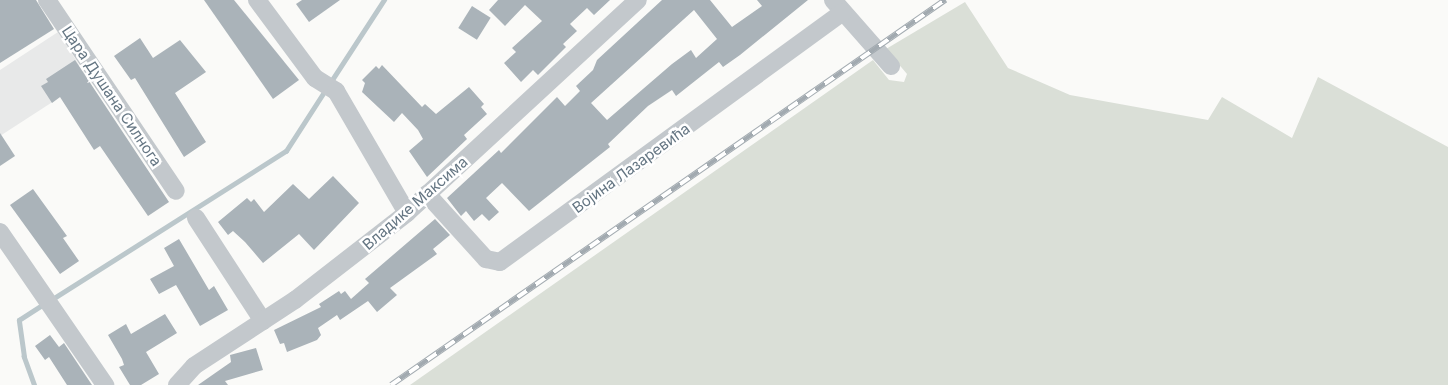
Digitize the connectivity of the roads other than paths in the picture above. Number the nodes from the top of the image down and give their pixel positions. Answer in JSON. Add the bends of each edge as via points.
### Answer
{"nodes":[{"id":1,"x":48,"y":0,"type":"edge"},
{"id":2,"x":257,"y":0,"type":"edge"},
{"id":3,"x":638,"y":0,"type":"edge"},
{"id":4,"x":838,"y":6,"type":"edge"},
{"id":5,"x":891,"y":66,"type":"dead end"},
{"id":6,"x":176,"y":191,"type":"dead end"},
{"id":7,"x":427,"y":194,"type":"junction"},
{"id":8,"x":407,"y":213,"type":"junction"},
{"id":9,"x":196,"y":218,"type":"dead end"},
{"id":10,"x":0,"y":232,"type":"edge"},
{"id":11,"x":263,"y":321,"type":"junction"},
{"id":12,"x":105,"y":385,"type":"edge"},
{"id":13,"x":177,"y":385,"type":"edge"}],
"edges":[{"from":1,"to":6,"type":"street","name":"Цара Душана Силнога"},
{"from":2,"to":8,"type":"street","via":[[315,78],[336,91]]},
{"from":3,"to":7,"type":"street","name":"Владике Максима"},
{"from":4,"to":5,"type":"street"},
{"from":4,"to":7,"type":"street","name":"Војина Лазаревића","via":[[500,262],[486,259]]},
{"from":7,"to":8,"type":"street","name":"Владике Максима"},
{"from":8,"to":11,"type":"street","name":"Владике Максима"},
{"from":9,"to":11,"type":"street"},
{"from":10,"to":12,"type":"street"},
{"from":11,"to":13,"type":"street","name":"Владике Максима","via":[[194,366]]}]}
